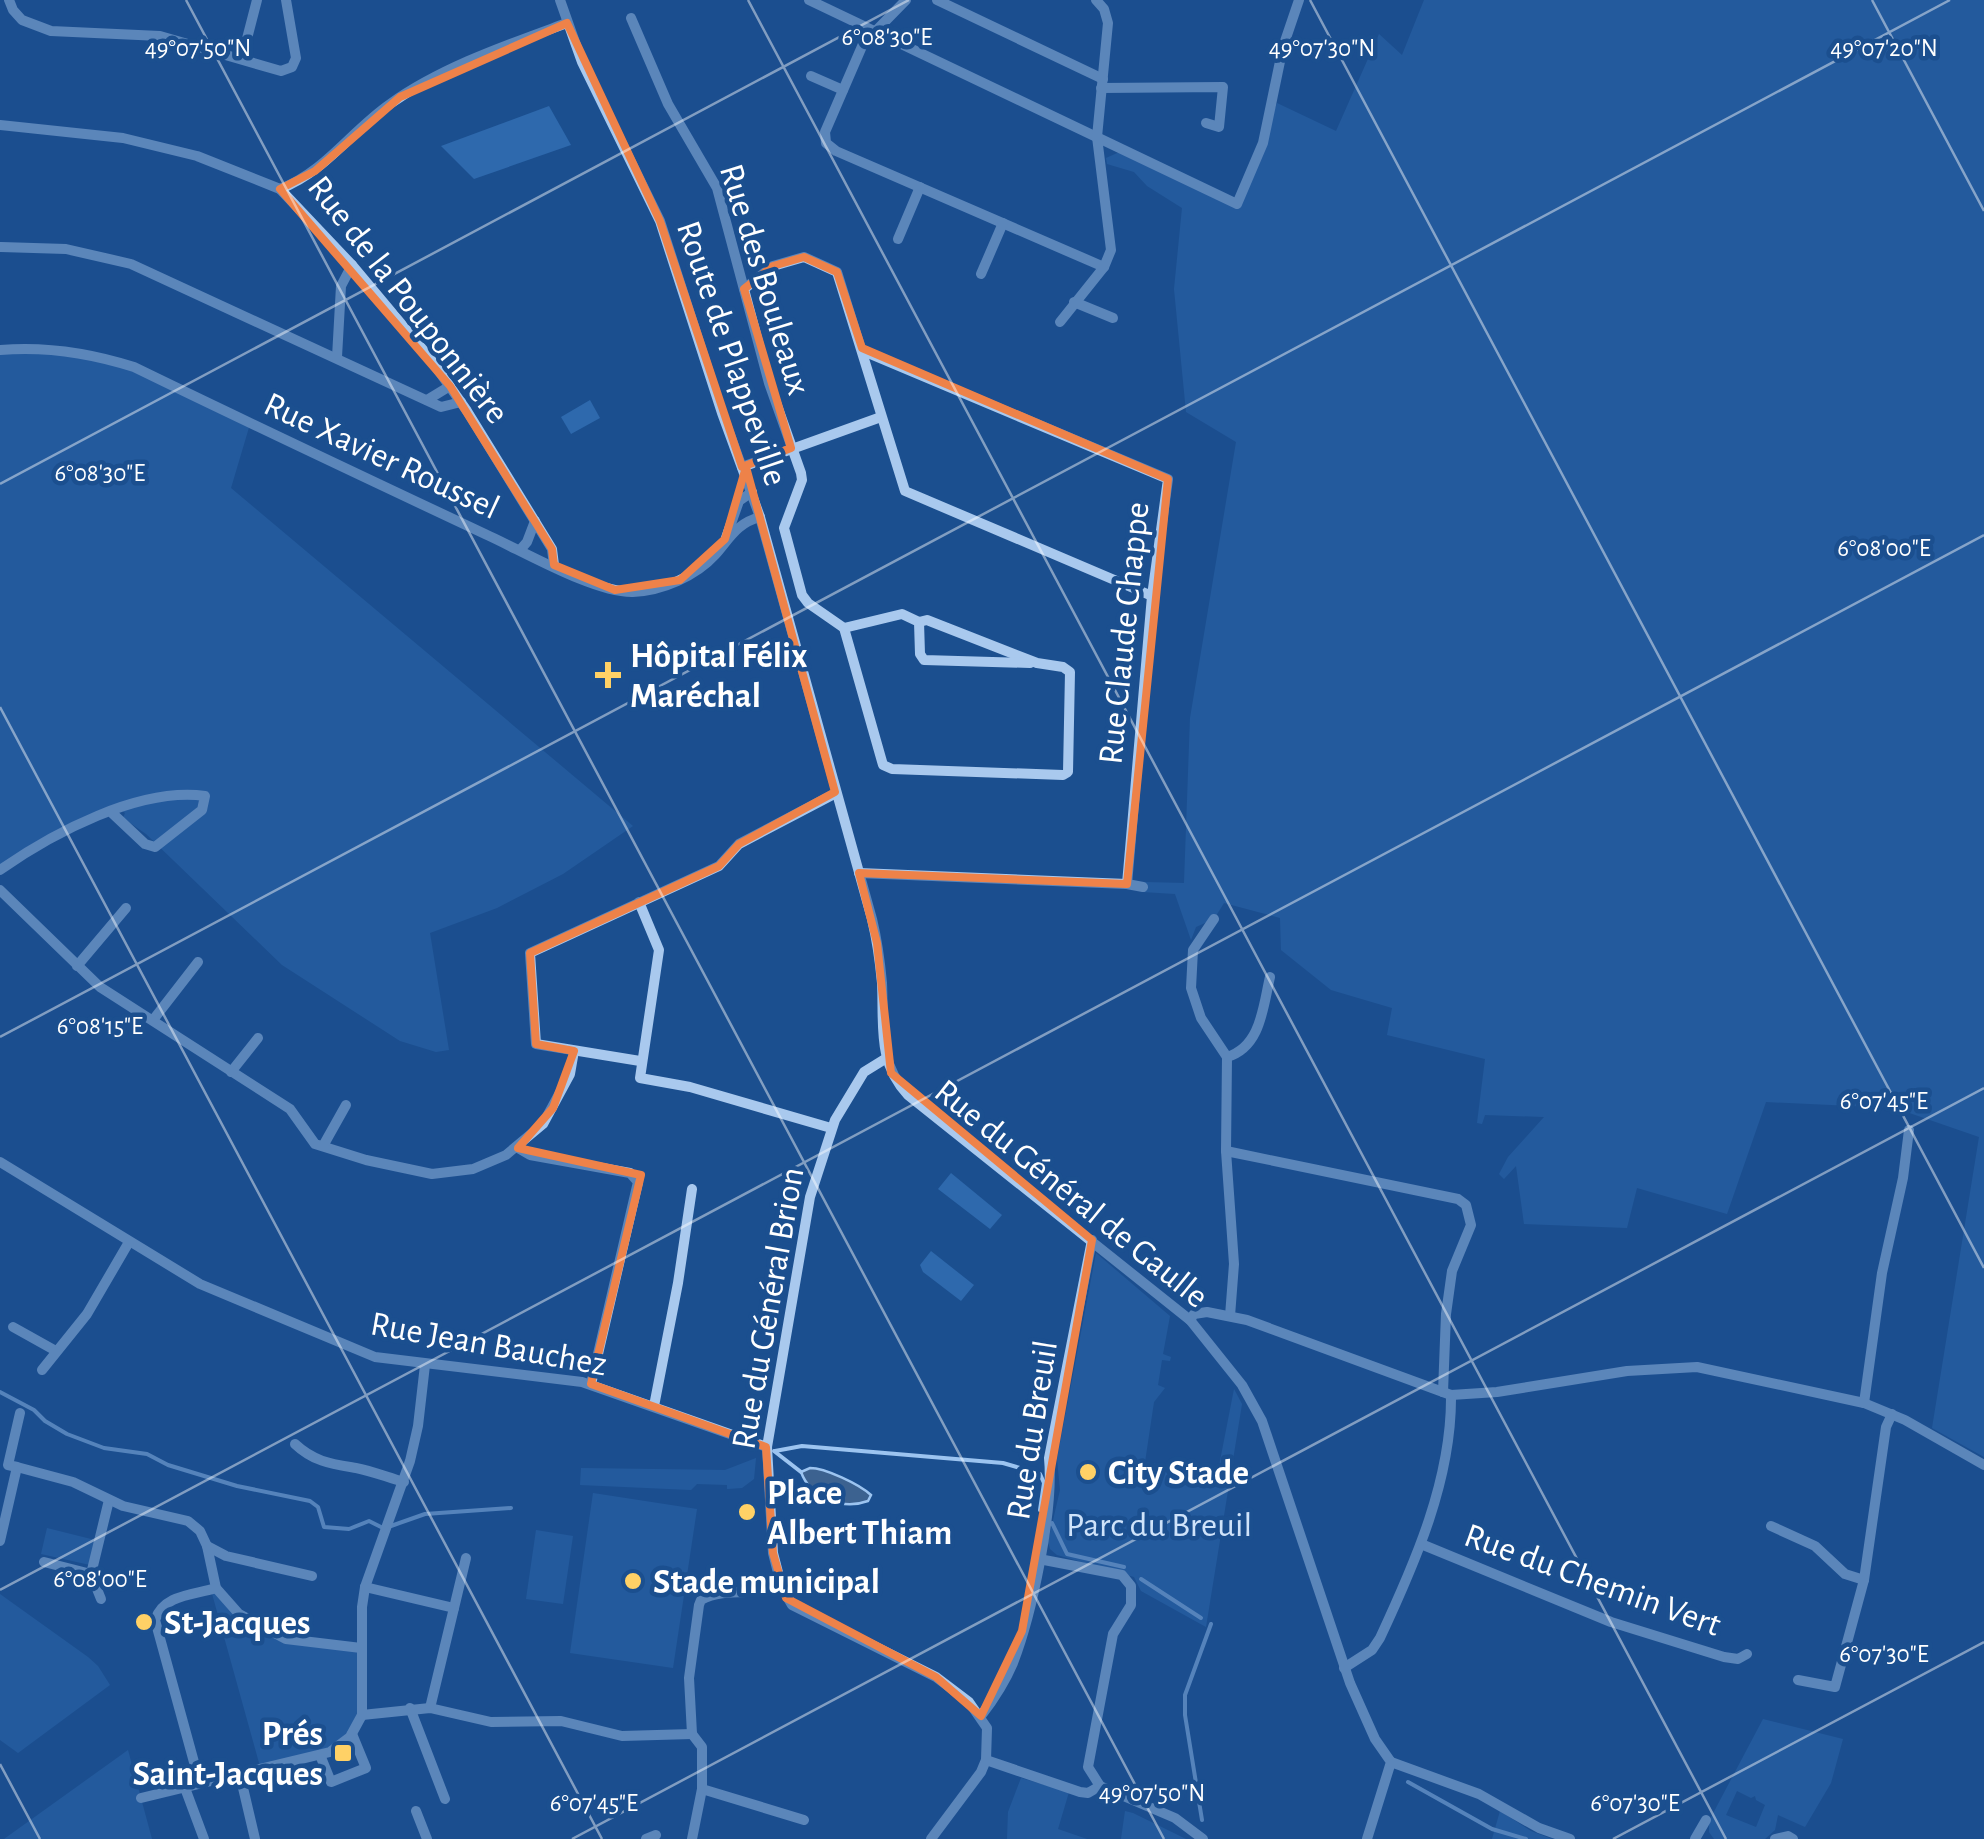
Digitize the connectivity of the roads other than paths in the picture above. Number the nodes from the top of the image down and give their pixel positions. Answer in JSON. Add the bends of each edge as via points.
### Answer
{"nodes":[{"id":1,"x":9,"y":0,"type":"edge"},
{"id":2,"x":258,"y":0,"type":"edge"},
{"id":3,"x":286,"y":0,"type":"edge"},
{"id":4,"x":560,"y":0,"type":"edge"},
{"id":5,"x":808,"y":0,"type":"edge"},
{"id":6,"x":906,"y":0,"type":"edge"},
{"id":7,"x":937,"y":0,"type":"edge"},
{"id":8,"x":1299,"y":0,"type":"edge"},
{"id":9,"x":1100,"y":4,"type":"edge"},
{"id":10,"x":631,"y":18,"type":"dead end"},
{"id":11,"x":566,"y":23,"type":"junction"},
{"id":12,"x":873,"y":30,"type":"junction"},
{"id":13,"x":242,"y":58,"type":"junction"},
{"id":14,"x":811,"y":76,"type":"dead end"},
{"id":15,"x":1102,"y":84,"type":"junction"},
{"id":16,"x":843,"y":90,"type":"junction"},
{"id":17,"x":1206,"y":123,"type":"dead end"},
{"id":18,"x":0,"y":125,"type":"edge"},
{"id":19,"x":1097,"y":137,"type":"junction"},
{"id":20,"x":920,"y":187,"type":"junction"},
{"id":21,"x":280,"y":189,"type":"junction"},
{"id":22,"x":1003,"y":223,"type":"junction"},
{"id":23,"x":898,"y":239,"type":"dead end"},
{"id":24,"x":1,"y":247,"type":"edge"},
{"id":25,"x":352,"y":265,"type":"junction"},
{"id":26,"x":1104,"y":267,"type":"junction"},
{"id":27,"x":981,"y":274,"type":"dead end"},
{"id":28,"x":744,"y":289,"type":"junction"},
{"id":29,"x":1074,"y":302,"type":"junction"},
{"id":30,"x":1113,"y":318,"type":"dead end"},
{"id":31,"x":1060,"y":322,"type":"dead end"},
{"id":32,"x":1,"y":350,"type":"edge"},
{"id":33,"x":863,"y":352,"type":"junction"},
{"id":34,"x":336,"y":357,"type":"junction"},
{"id":35,"x":450,"y":386,"type":"junction"},
{"id":36,"x":426,"y":400,"type":"junction"},
{"id":37,"x":461,"y":402,"type":"junction"},
{"id":38,"x":881,"y":417,"type":"junction"},
{"id":39,"x":793,"y":450,"type":"junction"},
{"id":40,"x":742,"y":467,"type":"junction"},
{"id":41,"x":752,"y":492,"type":"junction"},
{"id":42,"x":760,"y":517,"type":"junction"},
{"id":43,"x":535,"y":521,"type":"junction"},
{"id":44,"x":726,"y":539,"type":"junction"},
{"id":45,"x":520,"y":550,"type":"junction"},
{"id":46,"x":554,"y":565,"type":"junction"},
{"id":47,"x":1152,"y":596,"type":"junction"},
{"id":48,"x":920,"y":622,"type":"junction"},
{"id":49,"x":844,"y":628,"type":"junction"},
{"id":50,"x":1037,"y":664,"type":"junction"},
{"id":51,"x":836,"y":793,"type":"junction"},
{"id":52,"x":110,"y":812,"type":"junction"},
{"id":53,"x":0,"y":870,"type":"edge"},
{"id":54,"x":858,"y":873,"type":"junction"},
{"id":55,"x":1127,"y":884,"type":"junction"},
{"id":56,"x":1143,"y":887,"type":"dead end"},
{"id":57,"x":0,"y":890,"type":"edge"},
{"id":58,"x":639,"y":902,"type":"junction"},
{"id":59,"x":126,"y":908,"type":"dead end"},
{"id":60,"x":1214,"y":919,"type":"dead end"},
{"id":61,"x":198,"y":962,"type":"dead end"},
{"id":62,"x":77,"y":966,"type":"junction"},
{"id":63,"x":1270,"y":977,"type":"dead end"},
{"id":64,"x":153,"y":1020,"type":"junction"},
{"id":65,"x":258,"y":1038,"type":"dead end"},
{"id":66,"x":574,"y":1051,"type":"junction"},
{"id":67,"x":1227,"y":1058,"type":"junction"},
{"id":68,"x":886,"y":1059,"type":"junction"},
{"id":69,"x":640,"y":1061,"type":"junction"},
{"id":70,"x":231,"y":1072,"type":"junction"},
{"id":71,"x":346,"y":1104,"type":"dead end"},
{"id":72,"x":831,"y":1128,"type":"junction"},
{"id":73,"x":1909,"y":1130,"type":"dead end"},
{"id":74,"x":322,"y":1146,"type":"junction"},
{"id":75,"x":518,"y":1148,"type":"junction"},
{"id":76,"x":1226,"y":1152,"type":"junction"},
{"id":77,"x":0,"y":1162,"type":"edge"},
{"id":78,"x":692,"y":1188,"type":"dead end"},
{"id":79,"x":1092,"y":1240,"type":"junction"},
{"id":80,"x":129,"y":1242,"type":"junction"},
{"id":81,"x":1230,"y":1316,"type":"junction"},
{"id":82,"x":1190,"y":1320,"type":"junction"},
{"id":83,"x":13,"y":1326,"type":"dead end"},
{"id":84,"x":56,"y":1351,"type":"junction"},
{"id":85,"x":425,"y":1364,"type":"junction"},
{"id":86,"x":42,"y":1370,"type":"dead end"},
{"id":87,"x":591,"y":1384,"type":"junction"},
{"id":88,"x":1447,"y":1394,"type":"junction"},
{"id":89,"x":1864,"y":1403,"type":"junction"},
{"id":90,"x":654,"y":1406,"type":"junction"},
{"id":91,"x":20,"y":1414,"type":"dead end"},
{"id":92,"x":1892,"y":1414,"type":"junction"},
{"id":93,"x":295,"y":1444,"type":"dead end"},
{"id":94,"x":766,"y":1447,"type":"junction"},
{"id":95,"x":1984,"y":1466,"type":"edge"},
{"id":96,"x":18,"y":1467,"type":"junction"},
{"id":97,"x":404,"y":1482,"type":"junction"},
{"id":98,"x":109,"y":1500,"type":"junction"},
{"id":99,"x":1771,"y":1526,"type":"dead end"},
{"id":100,"x":0,"y":1542,"type":"edge"},
{"id":101,"x":1421,"y":1544,"type":"junction"},
{"id":102,"x":207,"y":1546,"type":"junction"},
{"id":103,"x":466,"y":1558,"type":"dead end"},
{"id":104,"x":1039,"y":1558,"type":"junction"},
{"id":105,"x":44,"y":1562,"type":"dead end"},
{"id":106,"x":91,"y":1574,"type":"junction"},
{"id":107,"x":312,"y":1576,"type":"dead end"},
{"id":108,"x":1864,"y":1580,"type":"junction"},
{"id":109,"x":365,"y":1587,"type":"junction"},
{"id":110,"x":216,"y":1588,"type":"junction"},
{"id":111,"x":782,"y":1588,"type":"junction"},
{"id":112,"x":101,"y":1599,"type":"dead end"},
{"id":113,"x":454,"y":1608,"type":"junction"},
{"id":114,"x":361,"y":1648,"type":"junction"},
{"id":115,"x":1747,"y":1654,"type":"dead end"},
{"id":116,"x":1344,"y":1668,"type":"junction"},
{"id":117,"x":1798,"y":1680,"type":"dead end"},
{"id":118,"x":410,"y":1708,"type":"junction"},
{"id":119,"x":430,"y":1708,"type":"junction"},
{"id":120,"x":362,"y":1716,"type":"junction"},
{"id":121,"x":981,"y":1716,"type":"junction"},
{"id":122,"x":352,"y":1734,"type":"junction"},
{"id":123,"x":692,"y":1734,"type":"junction"},
{"id":124,"x":320,"y":1755,"type":"junction"},
{"id":125,"x":986,"y":1760,"type":"junction"},
{"id":126,"x":1391,"y":1762,"type":"junction"},
{"id":127,"x":240,"y":1775,"type":"junction"},
{"id":128,"x":200,"y":1784,"type":"junction"},
{"id":129,"x":1100,"y":1786,"type":"junction"},
{"id":130,"x":185,"y":1788,"type":"junction"},
{"id":131,"x":702,"y":1788,"type":"junction"},
{"id":132,"x":141,"y":1798,"type":"dead end"},
{"id":133,"x":445,"y":1799,"type":"dead end"},
{"id":134,"x":416,"y":1811,"type":"dead end"},
{"id":135,"x":804,"y":1820,"type":"dead end"},
{"id":136,"x":1706,"y":1820,"type":"dead end"},
{"id":137,"x":1200,"y":1836,"type":"edge"},
{"id":138,"x":204,"y":1839,"type":"edge"},
{"id":139,"x":255,"y":1839,"type":"edge"},
{"id":140,"x":427,"y":1839,"type":"edge"},
{"id":141,"x":692,"y":1839,"type":"edge"},
{"id":142,"x":931,"y":1839,"type":"edge"},
{"id":143,"x":1367,"y":1839,"type":"edge"},
{"id":144,"x":1570,"y":1839,"type":"edge"},
{"id":145,"x":1695,"y":1839,"type":"edge"},
{"id":146,"x":1775,"y":1839,"type":"edge"},
{"id":147,"x":1793,"y":1839,"type":"edge"}],
"edges":[{"from":1,"to":13,"type":"street","via":[[22,20],[51,32],[160,36]]},
{"from":2,"to":13,"type":"street"},
{"from":3,"to":13,"type":"street","via":[[295,62],[281,72]]},
{"from":4,"to":11,"type":"street","name":"Route de Plappeville"},
{"from":5,"to":12,"type":"street"},
{"from":6,"to":12,"type":"street"},
{"from":7,"to":15,"type":"street"},
{"from":8,"to":19,"type":"street","via":[[1264,143],[1237,204]]},
{"from":9,"to":15,"type":"street","via":[[1108,23]]},
{"from":10,"to":28,"type":"street","name":"Rue des Bouleaux","via":[[668,104],[717,188]]},
{"from":11,"to":21,"type":"street","name":"Rue de la Pouponnière","via":[[400,97],[315,171]]},
{"from":11,"to":40,"type":"street","name":"Route de Plappeville","via":[[660,222]]},
{"from":12,"to":16,"type":"street"},
{"from":12,"to":19,"type":"street"},
{"from":14,"to":16,"type":"street"},
{"from":15,"to":17,"type":"street","via":[[1223,88],[1219,127]]},
{"from":15,"to":19,"type":"street"},
{"from":16,"to":20,"type":"street","via":[[826,142]]},
{"from":18,"to":21,"type":"street","via":[[122,138],[197,156]]},
{"from":19,"to":26,"type":"street","via":[[1111,250]]},
{"from":20,"to":22,"type":"street"},
{"from":20,"to":23,"type":"street"},
{"from":21,"to":25,"type":"street","name":"Rue de la Pouponnière"},
{"from":22,"to":26,"type":"street"},
{"from":22,"to":27,"type":"street"},
{"from":24,"to":34,"type":"street","via":[[66,249],[131,264]]},
{"from":25,"to":34,"type":"street","via":[[341,286]]},
{"from":25,"to":35,"type":"street","name":"Rue de la Pouponnière"},
{"from":26,"to":29,"type":"street"},
{"from":28,"to":33,"type":"street","via":[[773,266],[804,257],[837,272]]},
{"from":28,"to":39,"type":"street","name":"Rue des Bouleaux"},
{"from":29,"to":30,"type":"street"},
{"from":29,"to":31,"type":"street"},
{"from":32,"to":45,"type":"street","name":"Rue Xavier Roussel","via":[[44,348],[134,367]]},
{"from":33,"to":38,"type":"street"},
{"from":33,"to":47,"type":"street","name":"Rue Claude Chappe","via":[[1168,478]]},
{"from":34,"to":36,"type":"street"},
{"from":35,"to":36,"type":"street"},
{"from":35,"to":37,"type":"street","name":"Rue de la Pouponnière"},
{"from":36,"to":37,"type":"street","via":[[441,408]]},
{"from":37,"to":43,"type":"street","name":"Rue de la Pouponnière"},
{"from":38,"to":39,"type":"street"},
{"from":38,"to":47,"type":"street","via":[[906,491]]},
{"from":39,"to":40,"type":"street"},
{"from":39,"to":49,"type":"street","name":"Rue des Bouleaux","via":[[802,480],[784,528],[802,595]]},
{"from":40,"to":41,"type":"street","name":"Route de Plappeville"},
{"from":41,"to":42,"type":"street","name":"Route de Plappeville"},
{"from":41,"to":44,"type":"street","name":"Rue Xavier Roussel","via":[[739,501]]},
{"from":42,"to":44,"type":"street","name":"Rue Xavier Roussel"},
{"from":42,"to":51,"type":"street","name":"Route de Plappeville"},
{"from":43,"to":45,"type":"street"},
{"from":43,"to":46,"type":"street","name":"Rue de la Pouponnière"},
{"from":44,"to":46,"type":"street","name":"Rue Xavier Roussel","via":[[699,569],[643,590],[615,590]]},
{"from":45,"to":46,"type":"street","name":"Rue Xavier Roussel"},
{"from":47,"to":55,"type":"street","name":"Rue Claude Chappe"},
{"from":48,"to":49,"type":"street","via":[[902,614]]},
{"from":48,"to":50,"type":"street"},
{"from":48,"to":50,"type":"street","via":[[924,660]]},
{"from":49,"to":50,"type":"street","via":[[878,756],[892,769],[1066,774],[1070,672]]},
{"from":51,"to":54,"type":"street"},
{"from":51,"to":58,"type":"street","via":[[739,844],[719,866]]},
{"from":52,"to":52,"type":"street","via":[[152,799],[205,796],[202,810],[155,847]]},
{"from":52,"to":53,"type":"street"},
{"from":54,"to":55,"type":"street"},
{"from":54,"to":68,"type":"street","via":[[877,942]]},
{"from":55,"to":56,"type":"street"},
{"from":57,"to":62,"type":"street"},
{"from":58,"to":66,"type":"street","via":[[530,953],[536,1044]]},
{"from":58,"to":69,"type":"street","via":[[658,950]]},
{"from":59,"to":62,"type":"street"},
{"from":60,"to":67,"type":"street","via":[[1193,950],[1190,976],[1194,1003]]},
{"from":61,"to":64,"type":"street"},
{"from":62,"to":64,"type":"street"},
{"from":63,"to":67,"type":"street","via":[[1255,1035]]},
{"from":64,"to":70,"type":"street"},
{"from":65,"to":70,"type":"street"},
{"from":66,"to":69,"type":"street"},
{"from":66,"to":75,"type":"street","via":[[553,1108]]},
{"from":67,"to":76,"type":"street"},
{"from":68,"to":72,"type":"street","name":"Rue du Général Brion","via":[[864,1072]]},
{"from":68,"to":79,"type":"street","name":"Rue du Général de Gaulle","via":[[908,1095]]},
{"from":69,"to":72,"type":"street","via":[[640,1078]]},
{"from":70,"to":74,"type":"street","via":[[290,1110]]},
{"from":71,"to":74,"type":"street"},
{"from":72,"to":94,"type":"street","name":"Rue du Général Brion","via":[[810,1197]]},
{"from":73,"to":89,"type":"street"},
{"from":74,"to":75,"type":"street","via":[[432,1174],[473,1169]]},
{"from":75,"to":87,"type":"street","via":[[530,1156],[630,1173],[638,1182]]},
{"from":76,"to":81,"type":"street","via":[[1234,1264]]},
{"from":76,"to":88,"type":"street","via":[[1458,1198],[1466,1205],[1472,1225],[1452,1271],[1446,1314]]},
{"from":77,"to":80,"type":"street","name":"Rue Jean Bauchez"},
{"from":78,"to":90,"type":"street"},
{"from":79,"to":82,"type":"street","name":"Rue du Général de Gaulle"},
{"from":79,"to":104,"type":"street","name":"Rue du Breuil","via":[[1049,1458],[1052,1490]]},
{"from":80,"to":84,"type":"street","via":[[87,1314]]},
{"from":80,"to":85,"type":"street","name":"Rue Jean Bauchez","via":[[258,1309],[375,1357]]},
{"from":81,"to":82,"type":"street","via":[[1207,1312]]},
{"from":81,"to":88,"type":"street"},
{"from":82,"to":116,"type":"street","name":"Rue du Général de Gaulle","via":[[1262,1420]]},
{"from":83,"to":84,"type":"street"},
{"from":84,"to":86,"type":"street"},
{"from":85,"to":87,"type":"street","name":"Rue Jean Bauchez"},
{"from":85,"to":97,"type":"street"},
{"from":87,"to":90,"type":"street","name":"Rue Jean Bauchez"},
{"from":88,"to":89,"type":"street","via":[[1697,1367]]},
{"from":88,"to":101,"type":"street","via":[[1448,1443]]},
{"from":89,"to":92,"type":"street"},
{"from":90,"to":94,"type":"street","name":"Rue Jean Bauchez"},
{"from":91,"to":96,"type":"street","via":[[8,1465]]},
{"from":92,"to":95,"type":"street"},
{"from":92,"to":108,"type":"street"},
{"from":93,"to":97,"type":"street","via":[[339,1467]]},
{"from":94,"to":111,"type":"street","name":"Rue du Général Brion"},
{"from":96,"to":98,"type":"street"},
{"from":96,"to":100,"type":"street"},
{"from":97,"to":109,"type":"street"},
{"from":98,"to":102,"type":"street","via":[[188,1521]]},
{"from":98,"to":106,"type":"street"},
{"from":99,"to":108,"type":"street"},
{"from":101,"to":115,"type":"street","name":"Rue du Chemin Vert","via":[[1627,1628],[1724,1657]]},
{"from":101,"to":116,"type":"street","via":[[1380,1638]]},
{"from":102,"to":107,"type":"street"},
{"from":102,"to":110,"type":"street"},
{"from":103,"to":113,"type":"street"},
{"from":104,"to":121,"type":"street","via":[[1013,1662]]},
{"from":104,"to":129,"type":"street","name":"Rue du Breuil","via":[[1122,1575],[1133,1590],[1113,1634],[1088,1758]]},
{"from":105,"to":106,"type":"street"},
{"from":106,"to":112,"type":"street"},
{"from":108,"to":117,"type":"street","via":[[1835,1688]]},
{"from":109,"to":113,"type":"street"},
{"from":109,"to":114,"type":"street"},
{"from":110,"to":114,"type":"street","via":[[238,1614],[266,1631]]},
{"from":110,"to":128,"type":"street","via":[[164,1604],[155,1620]]},
{"from":111,"to":121,"type":"street","via":[[792,1606],[936,1677]]},
{"from":111,"to":123,"type":"street","via":[[700,1600],[689,1678]]},
{"from":113,"to":119,"type":"street"},
{"from":114,"to":120,"type":"street"},
{"from":116,"to":126,"type":"street","name":"Rue du Général de Gaulle"},
{"from":118,"to":119,"type":"street"},
{"from":118,"to":120,"type":"street"},
{"from":118,"to":133,"type":"street"},
{"from":119,"to":123,"type":"street","via":[[491,1722],[561,1722],[622,1736]]},
{"from":120,"to":122,"type":"street"},
{"from":121,"to":125,"type":"street"},
{"from":122,"to":124,"type":"street"},
{"from":122,"to":124,"type":"street","via":[[366,1768],[331,1782]]},
{"from":123,"to":131,"type":"street","via":[[702,1748]]},
{"from":124,"to":127,"type":"street"},
{"from":125,"to":129,"type":"street","via":[[1080,1792]]},
{"from":125,"to":142,"type":"street"},
{"from":126,"to":143,"type":"street"},
{"from":126,"to":144,"type":"street","via":[[1453,1783]]},
{"from":127,"to":128,"type":"street"},
{"from":127,"to":139,"type":"street"},
{"from":128,"to":130,"type":"street"},
{"from":129,"to":137,"type":"street","via":[[1184,1822]]},
{"from":130,"to":132,"type":"street"},
{"from":130,"to":138,"type":"street"},
{"from":131,"to":135,"type":"street"},
{"from":131,"to":141,"type":"street"},
{"from":134,"to":140,"type":"street"},
{"from":136,"to":145,"type":"street"},
{"from":146,"to":147,"type":"street"}]}
